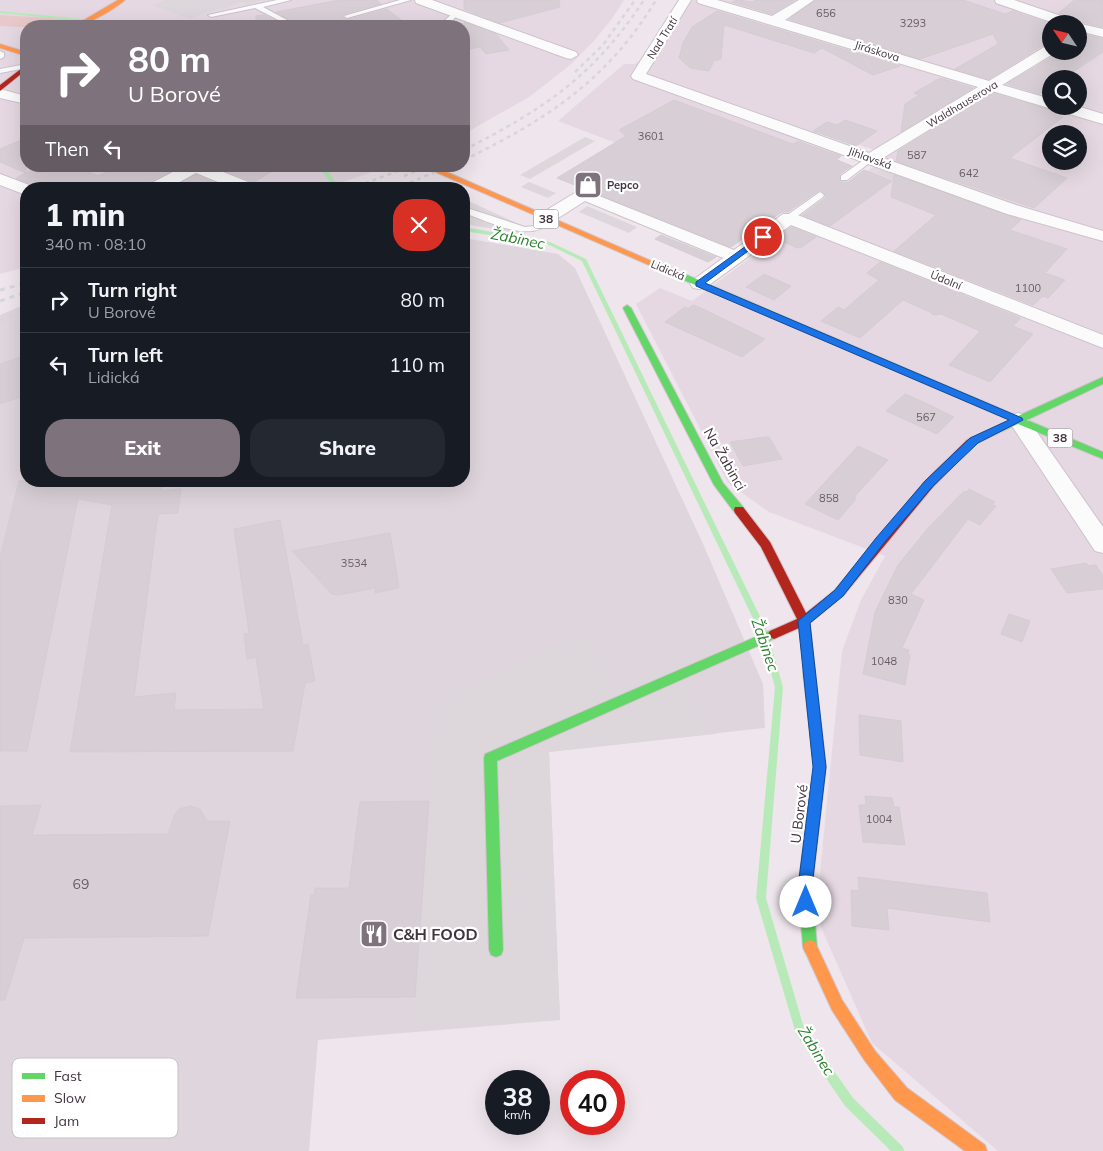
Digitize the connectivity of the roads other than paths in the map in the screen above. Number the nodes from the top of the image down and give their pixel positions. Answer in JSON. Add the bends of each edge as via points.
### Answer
{"nodes":[{"id":1,"x":122,"y":0,"type":"edge"},
{"id":2,"x":128,"y":0,"type":"edge"},
{"id":3,"x":288,"y":0,"type":"edge"},
{"id":4,"x":408,"y":0,"type":"edge"},
{"id":5,"x":421,"y":0,"type":"edge"},
{"id":6,"x":685,"y":0,"type":"edge"},
{"id":7,"x":703,"y":0,"type":"edge"},
{"id":8,"x":808,"y":0,"type":"edge"},
{"id":9,"x":1001,"y":0,"type":"edge"},
{"id":10,"x":256,"y":6,"type":"junction"},
{"id":11,"x":110,"y":14,"type":"junction"},
{"id":12,"x":211,"y":15,"type":"dead end"},
{"id":13,"x":1045,"y":15,"type":"edge"},
{"id":14,"x":347,"y":16,"type":"dead end"},
{"id":15,"x":90,"y":20,"type":"edge"},
{"id":16,"x":103,"y":20,"type":"edge"},
{"id":17,"x":283,"y":20,"type":"edge"},
{"id":18,"x":452,"y":20,"type":"edge"},
{"id":19,"x":776,"y":20,"type":"junction"},
{"id":20,"x":470,"y":25,"type":"edge"},
{"id":21,"x":1088,"y":30,"type":"edge"},
{"id":22,"x":1103,"y":33,"type":"edge"},
{"id":23,"x":0,"y":39,"type":"edge"},
{"id":24,"x":20,"y":41,"type":"edge"},
{"id":25,"x":0,"y":46,"type":"edge"},
{"id":26,"x":0,"y":52,"type":"edge"},
{"id":27,"x":20,"y":52,"type":"edge"},
{"id":28,"x":1042,"y":55,"type":"edge"},
{"id":29,"x":571,"y":56,"type":"dead end"},
{"id":30,"x":0,"y":58,"type":"edge"},
{"id":31,"x":20,"y":67,"type":"edge"},
{"id":32,"x":0,"y":71,"type":"edge"},
{"id":33,"x":20,"y":72,"type":"edge"},
{"id":34,"x":638,"y":76,"type":"joint"},
{"id":35,"x":20,"y":78,"type":"edge"},
{"id":36,"x":20,"y":83,"type":"edge"},
{"id":37,"x":991,"y":86,"type":"junction"},
{"id":38,"x":0,"y":91,"type":"edge"},
{"id":39,"x":20,"y":98,"type":"edge"},
{"id":40,"x":1042,"y":101,"type":"edge"},
{"id":41,"x":1087,"y":114,"type":"edge"},
{"id":42,"x":1103,"y":119,"type":"edge"},
{"id":43,"x":872,"y":158,"type":"junction"},
{"id":44,"x":185,"y":172,"type":"edge"},
{"id":45,"x":207,"y":172,"type":"edge"},
{"id":46,"x":440,"y":172,"type":"edge"},
{"id":47,"x":844,"y":178,"type":"dead end"},
{"id":48,"x":0,"y":179,"type":"edge"},
{"id":49,"x":167,"y":182,"type":"edge"},
{"id":50,"x":232,"y":182,"type":"edge"},
{"id":51,"x":463,"y":182,"type":"edge"},
{"id":52,"x":470,"y":185,"type":"edge"},
{"id":53,"x":20,"y":187,"type":"edge"},
{"id":54,"x":820,"y":195,"type":"dead end"},
{"id":55,"x":470,"y":212,"type":"edge"},
{"id":56,"x":789,"y":218,"type":"junction"},
{"id":57,"x":548,"y":219,"type":"junction"},
{"id":58,"x":1103,"y":236,"type":"edge"},
{"id":59,"x":736,"y":257,"type":"junction"},
{"id":60,"x":699,"y":284,"type":"junction"},
{"id":61,"x":627,"y":308,"type":"dead end"},
{"id":62,"x":1103,"y":342,"type":"edge"},
{"id":63,"x":1103,"y":380,"type":"edge"},
{"id":64,"x":1018,"y":420,"type":"junction"},
{"id":65,"x":1103,"y":456,"type":"edge"},
{"id":66,"x":1103,"y":545,"type":"edge"},
{"id":67,"x":804,"y":621,"type":"junction"},
{"id":68,"x":496,"y":950,"type":"dead end"},
{"id":69,"x":979,"y":1151,"type":"edge"}],
"edges":[{"from":1,"to":11,"type":"street"},
{"from":2,"to":11,"type":"street"},
{"from":3,"to":10,"type":"lane"},
{"from":4,"to":14,"type":"lane"},
{"from":5,"to":18,"type":"street"},
{"from":6,"to":34,"type":"street","name":"Nad Tratí"},
{"from":7,"to":19,"type":"street","name":"Jiráskova"},
{"from":8,"to":19,"type":"street"},
{"from":9,"to":13,"type":"street"},
{"from":10,"to":12,"type":"lane"},
{"from":10,"to":17,"type":"lane"},
{"from":11,"to":15,"type":"street"},
{"from":11,"to":16,"type":"street"},
{"from":19,"to":37,"type":"street","name":"Jiráskova"},
{"from":20,"to":29,"type":"street"},
{"from":21,"to":22,"type":"street"},
{"from":23,"to":24,"type":"street"},
{"from":25,"to":27,"type":"street"},
{"from":26,"to":30,"type":"lane"},
{"from":28,"to":37,"type":"street","name":"Waldhauserova"},
{"from":31,"to":32,"type":"lane"},
{"from":33,"to":38,"type":"street"},
{"from":34,"to":43,"type":"street","name":"Jihlavská"},
{"from":35,"to":38,"type":"street"},
{"from":36,"to":38,"type":"street"},
{"from":37,"to":40,"type":"street","name":"Jiráskova"},
{"from":37,"to":43,"type":"street","name":"Waldhauserova"},
{"from":38,"to":39,"type":"street"},
{"from":41,"to":42,"type":"street"},
{"from":43,"to":47,"type":"lane"},
{"from":43,"to":58,"type":"street","name":"Jihlavská","via":[[1013,210]]},
{"from":44,"to":49,"type":"street"},
{"from":45,"to":50,"type":"street"},
{"from":46,"to":51,"type":"street","name":"Lidická","number":"38"},
{"from":48,"to":53,"type":"street"},
{"from":52,"to":57,"type":"street","name":"Lidická","number":"38"},
{"from":54,"to":56,"type":"lane"},
{"from":55,"to":57,"type":"lane","via":[[524,230],[536,229]]},
{"from":56,"to":59,"type":"street"},
{"from":56,"to":62,"type":"street","name":"Údolní"},
{"from":57,"to":59,"type":"street","via":[[584,195]]},
{"from":57,"to":60,"type":"street","name":"Lidická","number":"38"},
{"from":59,"to":60,"type":"street"},
{"from":60,"to":64,"type":"street","name":"Lidická","number":"38"},
{"from":61,"to":67,"type":"street","name":"Na Žabinci","via":[[720,485],[766,545]]},
{"from":63,"to":64,"type":"street"},
{"from":64,"to":65,"type":"street","name":"Lidická","number":"38"},
{"from":64,"to":66,"type":"street"},
{"from":64,"to":67,"type":"street","via":[[974,440],[929,484],[839,593]]},
{"from":67,"to":68,"type":"street","via":[[490,758]]},
{"from":67,"to":69,"type":"street","name":"U Borové","via":[[820,767],[805,887],[810,948],[836,1005],[870,1056],[901,1094]]}]}
